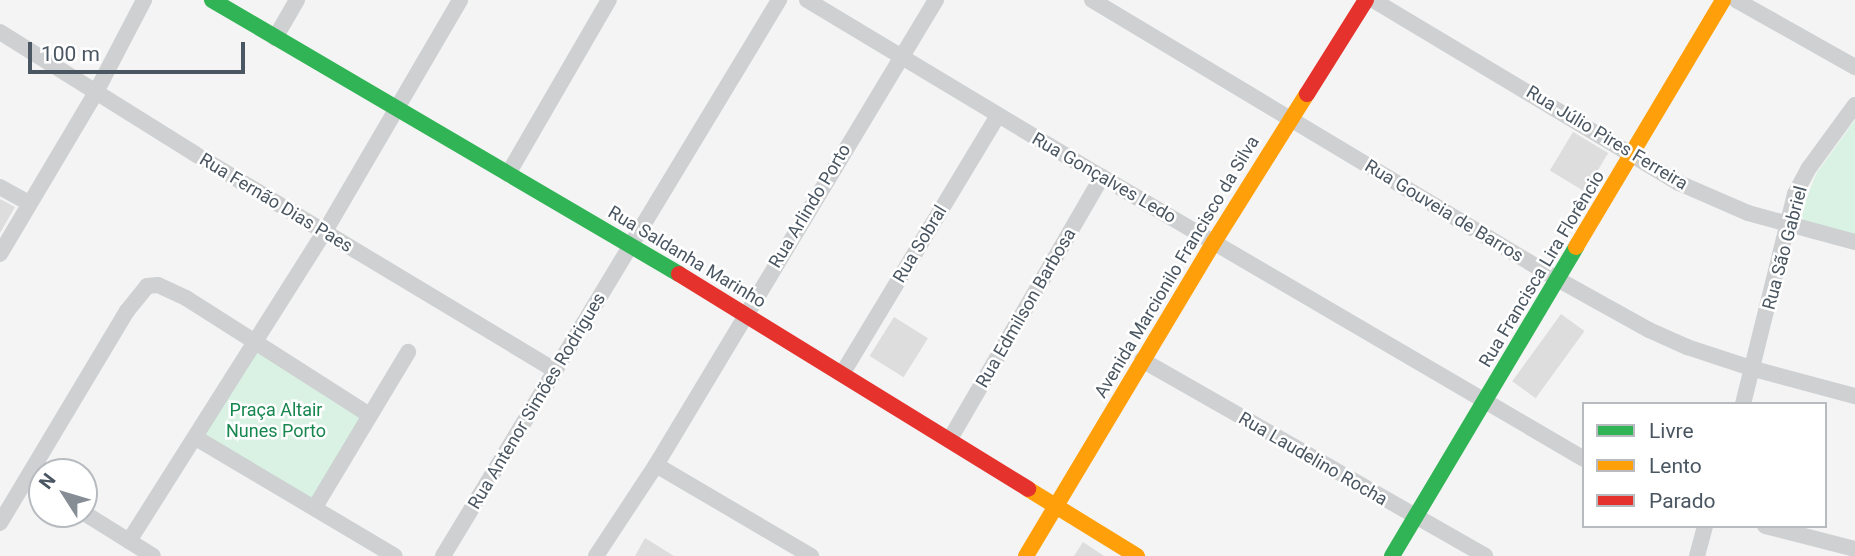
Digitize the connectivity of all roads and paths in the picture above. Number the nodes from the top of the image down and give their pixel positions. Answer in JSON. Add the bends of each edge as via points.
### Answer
{"nodes":[{"id":1,"x":144,"y":0,"type":"edge"},
{"id":2,"x":212,"y":0,"type":"edge"},
{"id":3,"x":297,"y":0,"type":"edge"},
{"id":4,"x":460,"y":0,"type":"edge"},
{"id":5,"x":609,"y":0,"type":"edge"},
{"id":6,"x":779,"y":0,"type":"edge"},
{"id":7,"x":807,"y":0,"type":"edge"},
{"id":8,"x":936,"y":0,"type":"edge"},
{"id":9,"x":1092,"y":0,"type":"edge"},
{"id":10,"x":1366,"y":0,"type":"edge"},
{"id":11,"x":1373,"y":0,"type":"edge"},
{"id":12,"x":1723,"y":0,"type":"edge"},
{"id":13,"x":1736,"y":0,"type":"edge"},
{"id":14,"x":0,"y":32,"type":"edge"},
{"id":15,"x":275,"y":38,"type":"junction"},
{"id":16,"x":902,"y":57,"type":"junction"},
{"id":17,"x":1855,"y":67,"type":"edge"},
{"id":18,"x":96,"y":92,"type":"junction"},
{"id":19,"x":1855,"y":105,"type":"edge"},
{"id":20,"x":394,"y":109,"type":"junction"},
{"id":21,"x":998,"y":115,"type":"junction"},
{"id":22,"x":1290,"y":118,"type":"junction"},
{"id":23,"x":1634,"y":154,"type":"junction"},
{"id":24,"x":508,"y":174,"type":"junction"},
{"id":25,"x":1102,"y":177,"type":"junction"},
{"id":26,"x":0,"y":187,"type":"edge"},
{"id":27,"x":29,"y":203,"type":"junction"},
{"id":28,"x":1787,"y":225,"type":"junction"},
{"id":29,"x":324,"y":233,"type":"junction"},
{"id":30,"x":1213,"y":242,"type":"junction"},
{"id":31,"x":1855,"y":242,"type":"edge"},
{"id":32,"x":633,"y":246,"type":"junction"},
{"id":33,"x":0,"y":254,"type":"edge"},
{"id":34,"x":1559,"y":280,"type":"junction"},
{"id":35,"x":745,"y":314,"type":"junction"},
{"id":36,"x":254,"y":344,"type":"junction"},
{"id":37,"x":408,"y":352,"type":"dead end"},
{"id":38,"x":1142,"y":360,"type":"junction"},
{"id":39,"x":1754,"y":369,"type":"junction"},
{"id":40,"x":554,"y":370,"type":"junction"},
{"id":41,"x":842,"y":373,"type":"junction"},
{"id":42,"x":1855,"y":396,"type":"edge"},
{"id":43,"x":1484,"y":402,"type":"junction"},
{"id":44,"x":1743,"y":402,"type":"edge"},
{"id":45,"x":370,"y":415,"type":"junction"},
{"id":46,"x":196,"y":438,"type":"junction"},
{"id":47,"x":950,"y":439,"type":"junction"},
{"id":48,"x":1582,"y":457,"type":"edge"},
{"id":49,"x":49,"y":458,"type":"edge"},
{"id":50,"x":656,"y":465,"type":"junction"},
{"id":51,"x":28,"y":492,"type":"edge"},
{"id":52,"x":1055,"y":505,"type":"junction"},
{"id":53,"x":314,"y":507,"type":"junction"},
{"id":54,"x":1415,"y":518,"type":"junction"},
{"id":55,"x":98,"y":522,"type":"edge"},
{"id":56,"x":0,"y":523,"type":"edge"},
{"id":57,"x":1704,"y":528,"type":"edge"},
{"id":58,"x":1773,"y":528,"type":"edge"},
{"id":59,"x":129,"y":541,"type":"junction"},
{"id":60,"x":1855,"y":549,"type":"edge"},
{"id":61,"x":153,"y":556,"type":"edge"},
{"id":62,"x":395,"y":556,"type":"edge"},
{"id":63,"x":443,"y":556,"type":"edge"},
{"id":64,"x":596,"y":556,"type":"edge"},
{"id":65,"x":811,"y":556,"type":"edge"},
{"id":66,"x":1026,"y":556,"type":"edge"},
{"id":67,"x":1137,"y":556,"type":"edge"},
{"id":68,"x":1392,"y":556,"type":"edge"},
{"id":69,"x":1485,"y":556,"type":"edge"},
{"id":70,"x":1697,"y":556,"type":"edge"}],
"edges":[{"from":1,"to":18,"type":"street"},
{"from":2,"to":15,"type":"street","name":"Rua Saldanha Marinho"},
{"from":3,"to":15,"type":"street"},
{"from":4,"to":20,"type":"street"},
{"from":5,"to":24,"type":"street"},
{"from":6,"to":32,"type":"street","name":"Rua Antenor Simões Rodrigues"},
{"from":7,"to":16,"type":"street","name":"Rua Gonçalves Ledo"},
{"from":8,"to":16,"type":"street","name":"Rua Arlindo Porto"},
{"from":9,"to":22,"type":"street","name":"Rua Gouveia de Barros"},
{"from":10,"to":22,"type":"street","name":"Avenida Marcionilo Francisco da Silva"},
{"from":11,"to":23,"type":"street","name":"Rua Júlio Pires Ferreira"},
{"from":12,"to":23,"type":"street","name":"Rua Francisca Lira Florêncio"},
{"from":13,"to":17,"type":"street"},
{"from":14,"to":18,"type":"street","name":"Rua Fernão Dias Paes"},
{"from":15,"to":20,"type":"street","name":"Rua Saldanha Marinho"},
{"from":16,"to":21,"type":"street","name":"Rua Gonçalves Ledo"},
{"from":16,"to":35,"type":"street","name":"Rua Arlindo Porto"},
{"from":18,"to":27,"type":"street"},
{"from":18,"to":29,"type":"street","name":"Rua Fernão Dias Paes"},
{"from":19,"to":28,"type":"street","name":"Rua São Gabriel","via":[[1809,168],[1795,194]]},
{"from":20,"to":24,"type":"street","name":"Rua Saldanha Marinho"},
{"from":20,"to":29,"type":"street"},
{"from":21,"to":25,"type":"street","name":"Rua Gonçalves Ledo"},
{"from":21,"to":41,"type":"street","name":"Rua Sobral"},
{"from":22,"to":30,"type":"street","name":"Avenida Marcionilo Francisco da Silva"},
{"from":22,"to":34,"type":"street","name":"Rua Gouveia de Barros"},
{"from":23,"to":28,"type":"street","name":"Rua Júlio Pires Ferreira","via":[[1716,201]]},
{"from":23,"to":34,"type":"street","name":"Rua Francisca Lira Florêncio"},
{"from":24,"to":32,"type":"street","name":"Rua Saldanha Marinho"},
{"from":25,"to":30,"type":"street","name":"Rua Gonçalves Ledo"},
{"from":25,"to":47,"type":"street","name":"Rua Edmilson Barbosa"},
{"from":26,"to":27,"type":"street"},
{"from":27,"to":33,"type":"street"},
{"from":28,"to":31,"type":"street","name":"Rua Júlio Pires Ferreira"},
{"from":28,"to":39,"type":"street","name":"Rua São Gabriel"},
{"from":29,"to":36,"type":"street"},
{"from":29,"to":40,"type":"street","name":"Rua Fernão Dias Paes"},
{"from":30,"to":38,"type":"street","name":"Avenida Marcionilo Francisco da Silva"},
{"from":30,"to":43,"type":"street","name":"Rua Gonçalves Ledo"},
{"from":32,"to":35,"type":"street","name":"Rua Saldanha Marinho"},
{"from":32,"to":40,"type":"street","name":"Rua Antenor Simões Rodrigues"},
{"from":34,"to":39,"type":"street","name":"Rua Gouveia de Barros","via":[[1687,347]]},
{"from":34,"to":43,"type":"street","name":"Rua Francisca Lira Florêncio"},
{"from":35,"to":41,"type":"street","name":"Rua Saldanha Marinho"},
{"from":35,"to":50,"type":"street","name":"Rua Arlindo Porto"},
{"from":36,"to":45,"type":"street"},
{"from":36,"to":46,"type":"street"},
{"from":36,"to":49,"type":"street","via":[[186,298],[158,285],[148,286],[127,311]]},
{"from":37,"to":45,"type":"street"},
{"from":38,"to":52,"type":"street","name":"Avenida Marcionilo Francisco da Silva"},
{"from":38,"to":54,"type":"street","name":"Rua Laudelino Rocha"},
{"from":39,"to":42,"type":"street","name":"Rua Gouveia de Barros"},
{"from":39,"to":44,"type":"street","name":"Rua São Gabriel"},
{"from":40,"to":63,"type":"street","name":"Rua Antenor Simões Rodrigues"},
{"from":41,"to":47,"type":"street","name":"Rua Saldanha Marinho"},
{"from":43,"to":48,"type":"street","name":"Rua Gonçalves Ledo"},
{"from":43,"to":54,"type":"street","name":"Rua Francisca Lira Florêncio"},
{"from":45,"to":53,"type":"street"},
{"from":46,"to":53,"type":"street"},
{"from":46,"to":59,"type":"street"},
{"from":47,"to":52,"type":"street","name":"Rua Saldanha Marinho"},
{"from":50,"to":64,"type":"street","name":"Rua Arlindo Porto"},
{"from":50,"to":65,"type":"street"},
{"from":51,"to":56,"type":"street"},
{"from":52,"to":66,"type":"street","name":"Avenida Marcionilo Francisco da Silva"},
{"from":52,"to":67,"type":"street","name":"Rua Saldanha Marinho"},
{"from":53,"to":62,"type":"street"},
{"from":54,"to":68,"type":"street","name":"Rua Francisca Lira Florêncio"},
{"from":54,"to":69,"type":"street","name":"Rua Laudelino Rocha"},
{"from":55,"to":59,"type":"street"},
{"from":57,"to":70,"type":"street"},
{"from":58,"to":60,"type":"street"},
{"from":59,"to":61,"type":"street"}]}
